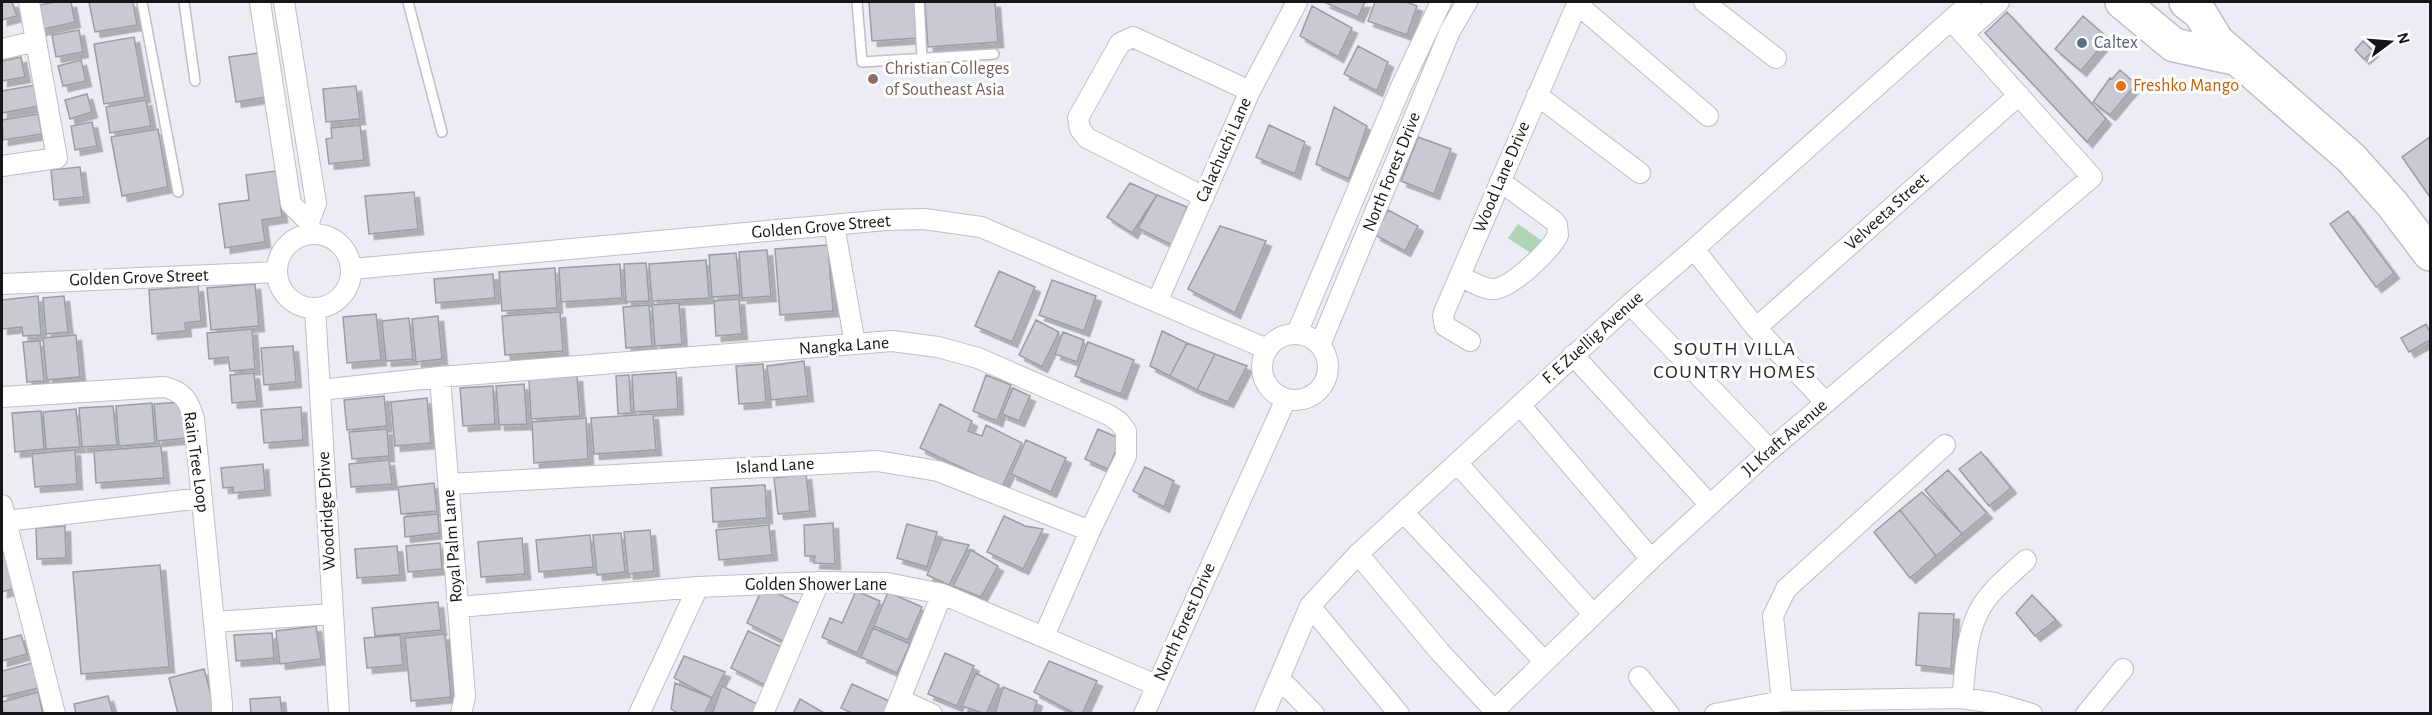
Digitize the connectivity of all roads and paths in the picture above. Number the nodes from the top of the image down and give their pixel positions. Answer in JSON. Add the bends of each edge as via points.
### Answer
{"nodes":[{"id":1,"x":29,"y":2,"type":"edge"},
{"id":2,"x":142,"y":2,"type":"edge"},
{"id":3,"x":183,"y":2,"type":"edge"},
{"id":4,"x":260,"y":2,"type":"edge"},
{"id":5,"x":284,"y":2,"type":"edge"},
{"id":6,"x":408,"y":2,"type":"edge"},
{"id":7,"x":857,"y":2,"type":"edge"},
{"id":8,"x":919,"y":2,"type":"edge"},
{"id":9,"x":1297,"y":2,"type":"edge"},
{"id":10,"x":1441,"y":2,"type":"edge"},
{"id":11,"x":1467,"y":2,"type":"edge"},
{"id":12,"x":1704,"y":2,"type":"edge"},
{"id":13,"x":1971,"y":2,"type":"edge"},
{"id":14,"x":1999,"y":2,"type":"edge"},
{"id":15,"x":2122,"y":2,"type":"edge"},
{"id":16,"x":2152,"y":2,"type":"edge"},
{"id":17,"x":2186,"y":2,"type":"edge"},
{"id":18,"x":2213,"y":2,"type":"edge"},
{"id":19,"x":1577,"y":3,"type":"edge"},
{"id":20,"x":1957,"y":27,"type":"junction"},
{"id":21,"x":36,"y":41,"type":"junction"},
{"id":22,"x":2,"y":49,"type":"edge"},
{"id":23,"x":2228,"y":50,"type":"junction"},
{"id":24,"x":994,"y":54,"type":"dead end"},
{"id":25,"x":922,"y":58,"type":"junction"},
{"id":26,"x":1776,"y":58,"type":"dead end"},
{"id":27,"x":195,"y":81,"type":"dead end"},
{"id":28,"x":1250,"y":92,"type":"junction"},
{"id":29,"x":1537,"y":95,"type":"junction"},
{"id":30,"x":2019,"y":95,"type":"junction"},
{"id":31,"x":1708,"y":116,"type":"dead end"},
{"id":32,"x":442,"y":132,"type":"dead end"},
{"id":33,"x":2,"y":166,"type":"edge"},
{"id":34,"x":1640,"y":173,"type":"dead end"},
{"id":35,"x":1500,"y":181,"type":"junction"},
{"id":36,"x":178,"y":192,"type":"dead end"},
{"id":37,"x":1204,"y":197,"type":"junction"},
{"id":38,"x":834,"y":225,"type":"junction"},
{"id":39,"x":310,"y":228,"type":"junction"},
{"id":40,"x":1694,"y":249,"type":"junction"},
{"id":41,"x":2430,"y":254,"type":"edge"},
{"id":42,"x":352,"y":269,"type":"junction"},
{"id":43,"x":278,"y":272,"type":"junction"},
{"id":44,"x":1460,"y":276,"type":"junction"},
{"id":45,"x":2,"y":284,"type":"edge"},
{"id":46,"x":1157,"y":302,"type":"junction"},
{"id":47,"x":1630,"y":304,"type":"junction"},
{"id":48,"x":315,"y":308,"type":"junction"},
{"id":49,"x":1756,"y":328,"type":"junction"},
{"id":50,"x":1297,"y":333,"type":"junction"},
{"id":51,"x":1470,"y":341,"type":"dead end"},
{"id":52,"x":855,"y":344,"type":"junction"},
{"id":53,"x":1320,"y":345,"type":"junction"},
{"id":54,"x":1267,"y":349,"type":"junction"},
{"id":55,"x":1573,"y":355,"type":"junction"},
{"id":56,"x":440,"y":377,"type":"junction"},
{"id":57,"x":320,"y":390,"type":"junction"},
{"id":58,"x":2,"y":397,"type":"edge"},
{"id":59,"x":1286,"y":399,"type":"junction"},
{"id":60,"x":1826,"y":403,"type":"junction"},
{"id":61,"x":1520,"y":405,"type":"junction"},
{"id":62,"x":1946,"y":445,"type":"dead end"},
{"id":63,"x":1770,"y":450,"type":"junction"},
{"id":64,"x":1456,"y":463,"type":"junction"},
{"id":65,"x":448,"y":484,"type":"junction"},
{"id":66,"x":202,"y":498,"type":"junction"},
{"id":67,"x":1710,"y":505,"type":"junction"},
{"id":68,"x":4,"y":513,"type":"edge"},
{"id":69,"x":1404,"y":513,"type":"junction"},
{"id":70,"x":1090,"y":531,"type":"junction"},
{"id":71,"x":1358,"y":554,"type":"junction"},
{"id":72,"x":1651,"y":559,"type":"junction"},
{"id":73,"x":2026,"y":560,"type":"dead end"},
{"id":74,"x":819,"y":582,"type":"junction"},
{"id":75,"x":698,"y":587,"type":"junction"},
{"id":76,"x":942,"y":594,"type":"junction"},
{"id":77,"x":1310,"y":606,"type":"junction"},
{"id":78,"x":458,"y":607,"type":"junction"},
{"id":79,"x":333,"y":614,"type":"junction"},
{"id":80,"x":1593,"y":614,"type":"junction"},
{"id":81,"x":214,"y":622,"type":"junction"},
{"id":82,"x":1044,"y":636,"type":"junction"},
{"id":83,"x":1544,"y":661,"type":"junction"},
{"id":84,"x":2123,"y":669,"type":"dead end"},
{"id":85,"x":1639,"y":677,"type":"dead end"},
{"id":86,"x":1279,"y":678,"type":"junction"},
{"id":87,"x":1156,"y":685,"type":"junction"},
{"id":88,"x":1962,"y":698,"type":"junction"},
{"id":89,"x":1782,"y":701,"type":"junction"},
{"id":90,"x":1867,"y":706,"type":"edge"},
{"id":91,"x":897,"y":707,"type":"edge"},
{"id":92,"x":1493,"y":712,"type":"edge"},
{"id":93,"x":55,"y":714,"type":"edge"},
{"id":94,"x":222,"y":714,"type":"edge"},
{"id":95,"x":339,"y":714,"type":"edge"},
{"id":96,"x":461,"y":714,"type":"edge"},
{"id":97,"x":639,"y":714,"type":"edge"},
{"id":98,"x":763,"y":714,"type":"edge"},
{"id":99,"x":932,"y":714,"type":"edge"},
{"id":100,"x":1144,"y":714,"type":"edge"},
{"id":101,"x":1264,"y":714,"type":"edge"},
{"id":102,"x":1314,"y":714,"type":"edge"},
{"id":103,"x":1399,"y":714,"type":"edge"},
{"id":104,"x":1669,"y":714,"type":"edge"},
{"id":105,"x":1715,"y":714,"type":"edge"},
{"id":106,"x":2032,"y":714,"type":"edge"},
{"id":107,"x":2086,"y":714,"type":"edge"}],
"edges":[{"from":1,"to":21,"type":"street"},
{"from":2,"to":36,"type":"lane"},
{"from":3,"to":27,"type":"lane"},
{"from":4,"to":39,"type":"street","via":[[291,204]]},
{"from":5,"to":39,"type":"street","via":[[316,203]]},
{"from":6,"to":32,"type":"lane"},
{"from":7,"to":25,"type":"lane","via":[[862,62]]},
{"from":8,"to":25,"type":"lane"},
{"from":9,"to":28,"type":"street","name":"Calachuchi Lane"},
{"from":10,"to":50,"type":"street","name":"North Forest Drive"},
{"from":11,"to":53,"type":"street","name":"North Forest Drive","via":[[1450,31]]},
{"from":12,"to":26,"type":"street"},
{"from":13,"to":20,"type":"street","name":"F. E Zuellig Avenue"},
{"from":14,"to":20,"type":"street","name":"F. E Zuellig Avenue"},
{"from":15,"to":23,"type":"highway","via":[[2174,45]]},
{"from":16,"to":23,"type":"highway","via":[[2186,30]]},
{"from":17,"to":23,"type":"highway","via":[[2200,13]]},
{"from":18,"to":23,"type":"highway"},
{"from":19,"to":29,"type":"street","name":"Wood Lane Drive"},
{"from":19,"to":31,"type":"street"},
{"from":20,"to":30,"type":"street"},
{"from":20,"to":40,"type":"street","name":"F. E Zuellig Avenue"},
{"from":21,"to":22,"type":"street"},
{"from":21,"to":33,"type":"street","via":[[57,158]]},
{"from":23,"to":41,"type":"highway","via":[[2351,158]]},
{"from":24,"to":25,"type":"lane"},
{"from":28,"to":37,"type":"street","name":"Calachuchi Lane"},
{"from":28,"to":37,"type":"street","via":[[1133,37],[1120,43],[1078,118],[1087,138]]},
{"from":29,"to":34,"type":"street"},
{"from":29,"to":35,"type":"street","name":"Wood Lane Drive"},
{"from":30,"to":49,"type":"street","name":"Velveeta Street"},
{"from":30,"to":60,"type":"street","name":"JL Kraft Avenue","via":[[2092,177]]},
{"from":35,"to":44,"type":"street","name":"Wood Lane Drive"},
{"from":35,"to":44,"type":"street","via":[[1554,220],[1558,235],[1508,285],[1488,288]]},
{"from":37,"to":46,"type":"street","name":"Calachuchi Lane"},
{"from":38,"to":42,"type":"street","name":"Golden Grove Street"},
{"from":38,"to":46,"type":"street","name":"Golden Grove Street","via":[[924,219],[981,227]]},
{"from":38,"to":52,"type":"street"},
{"from":39,"to":42,"type":"street","via":[[336,240],[347,253]]},
{"from":39,"to":43,"type":"street","via":[[286,246],[279,258]]},
{"from":40,"to":47,"type":"street","name":"F. E Zuellig Avenue"},
{"from":40,"to":49,"type":"street"},
{"from":42,"to":48,"type":"street","via":[[341,296],[325,307]]},
{"from":43,"to":45,"type":"street","name":"Golden Grove Street"},
{"from":43,"to":48,"type":"street","via":[[286,295]]},
{"from":44,"to":51,"type":"street","name":"Wood Lane Drive","via":[[1443,322],[1449,330]]},
{"from":46,"to":54,"type":"street","name":"Golden Grove Street"},
{"from":47,"to":55,"type":"street","name":"F. E Zuellig Avenue"},
{"from":47,"to":63,"type":"street"},
{"from":48,"to":57,"type":"street","name":"Woodridge Drive"},
{"from":49,"to":60,"type":"street"},
{"from":50,"to":53,"type":"street"},
{"from":50,"to":54,"type":"street","via":[[1283,336]]},
{"from":52,"to":56,"type":"street","name":"Nangka Lane"},
{"from":52,"to":70,"type":"street","name":"Nangka Lane","via":[[892,341],[938,347],[978,358],[1119,422],[1126,431],[1126,456]]},
{"from":53,"to":59,"type":"street","via":[[1329,365],[1324,385],[1307,399]]},
{"from":54,"to":59,"type":"street","via":[[1262,363],[1264,379],[1272,392]]},
{"from":55,"to":61,"type":"street","name":"F. E Zuellig Avenue"},
{"from":55,"to":67,"type":"street"},
{"from":56,"to":57,"type":"street","name":"Nangka Lane"},
{"from":56,"to":65,"type":"street","name":"Royal Palm Lane"},
{"from":57,"to":79,"type":"street","name":"Woodridge Drive"},
{"from":58,"to":66,"type":"street","name":"Rain Tree Loop","via":[[164,387],[176,390],[185,397],[194,419]]},
{"from":59,"to":87,"type":"street","name":"North Forest Drive"},
{"from":60,"to":63,"type":"street","name":"JL Kraft Avenue"},
{"from":61,"to":64,"type":"street","name":"F. E Zuellig Avenue"},
{"from":61,"to":72,"type":"street"},
{"from":62,"to":89,"type":"street","via":[[1786,589],[1773,616]]},
{"from":63,"to":67,"type":"street","name":"JL Kraft Avenue"},
{"from":64,"to":69,"type":"street","name":"F. E Zuellig Avenue"},
{"from":64,"to":80,"type":"street"},
{"from":65,"to":70,"type":"street","name":"Island Lane","via":[[878,461],[938,471]]},
{"from":65,"to":78,"type":"street","name":"Royal Palm Lane"},
{"from":66,"to":68,"type":"street"},
{"from":66,"to":81,"type":"street","name":"Rain Tree Loop"},
{"from":67,"to":72,"type":"street","name":"JL Kraft Avenue"},
{"from":68,"to":93,"type":"street"},
{"from":69,"to":71,"type":"street","name":"F. E Zuellig Avenue"},
{"from":69,"to":83,"type":"street"},
{"from":70,"to":82,"type":"street","name":"Nangka Lane"},
{"from":71,"to":77,"type":"street","name":"F. E Zuellig Avenue"},
{"from":71,"to":92,"type":"street"},
{"from":72,"to":80,"type":"street","name":"JL Kraft Avenue"},
{"from":73,"to":88,"type":"street","via":[[1979,611],[1971,631]]},
{"from":74,"to":75,"type":"street","name":"Golden Shower Lane"},
{"from":74,"to":76,"type":"street","name":"Golden Shower Lane","via":[[887,583]]},
{"from":74,"to":98,"type":"street"},
{"from":75,"to":78,"type":"street","name":"Golden Shower Lane"},
{"from":75,"to":97,"type":"street"},
{"from":76,"to":82,"type":"street","name":"Golden Shower Lane"},
{"from":76,"to":91,"type":"street"},
{"from":77,"to":86,"type":"street","name":"F. E Zuellig Avenue"},
{"from":77,"to":103,"type":"street"},
{"from":78,"to":96,"type":"street","name":"Royal Palm Lane","via":[[465,696]]},
{"from":79,"to":81,"type":"street"},
{"from":79,"to":95,"type":"street","name":"Woodridge Drive"},
{"from":80,"to":83,"type":"street","name":"JL Kraft Avenue"},
{"from":81,"to":94,"type":"street","name":"Rain Tree Loop"},
{"from":82,"to":87,"type":"street","name":"Golden Shower Lane"},
{"from":83,"to":92,"type":"street","name":"JL Kraft Avenue"},
{"from":84,"to":107,"type":"street"},
{"from":85,"to":104,"type":"street"},
{"from":86,"to":101,"type":"street","name":"F. E Zuellig Avenue"},
{"from":86,"to":102,"type":"street"},
{"from":87,"to":100,"type":"street","name":"North Forest Drive"},
{"from":88,"to":90,"type":"street"},
{"from":88,"to":106,"type":"street"},
{"from":89,"to":90,"type":"street"},
{"from":89,"to":105,"type":"street"},
{"from":91,"to":99,"type":"street"}]}
